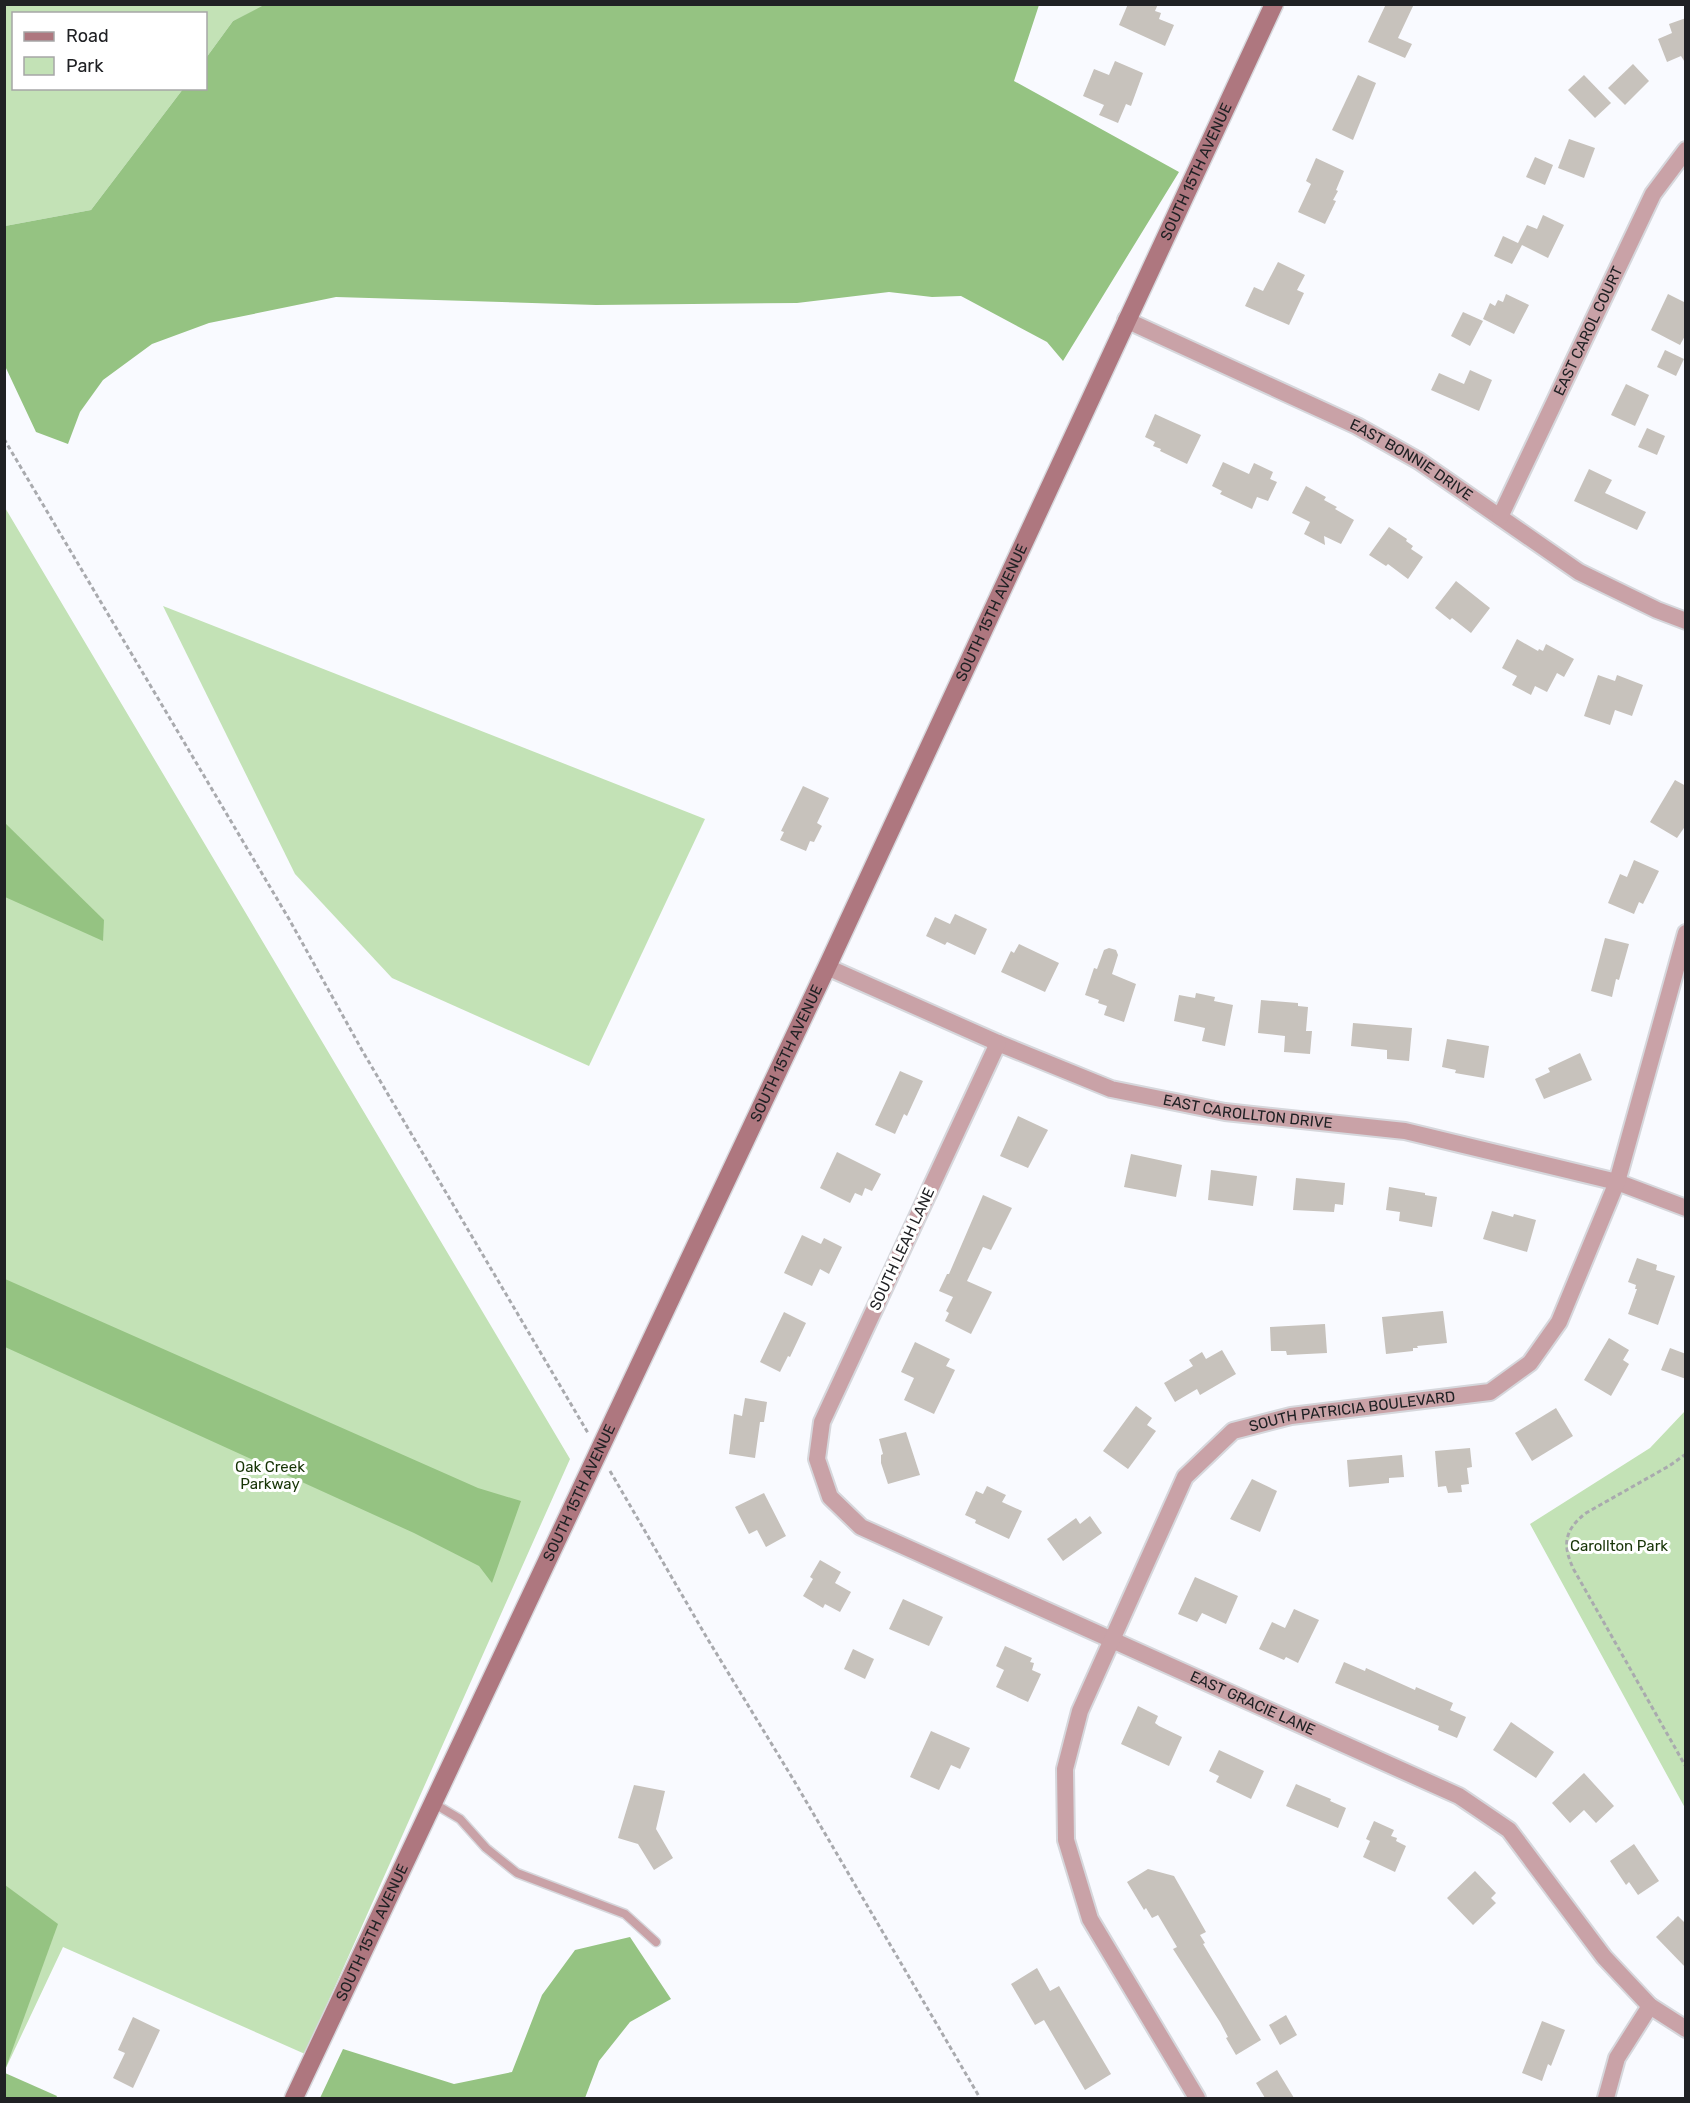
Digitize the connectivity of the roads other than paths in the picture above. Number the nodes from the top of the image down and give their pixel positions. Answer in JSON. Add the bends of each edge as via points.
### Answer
{"nodes":[{"id":1,"x":1274,"y":4,"type":"edge"},
{"id":2,"x":1686,"y":150,"type":"edge"},
{"id":3,"x":1126,"y":320,"type":"junction"},
{"id":4,"x":1500,"y":518,"type":"junction"},
{"id":5,"x":1686,"y":621,"type":"edge"},
{"id":6,"x":1686,"y":933,"type":"edge"},
{"id":7,"x":827,"y":967,"type":"junction"},
{"id":8,"x":998,"y":1043,"type":"junction"},
{"id":9,"x":1617,"y":1182,"type":"junction"},
{"id":10,"x":1686,"y":1208,"type":"edge"},
{"id":11,"x":817,"y":1459,"type":"joint"},
{"id":12,"x":1110,"y":1640,"type":"junction"},
{"id":13,"x":433,"y":1803,"type":"junction"},
{"id":14,"x":656,"y":1942,"type":"dead end"},
{"id":15,"x":1650,"y":2006,"type":"junction"},
{"id":16,"x":1686,"y":2029,"type":"edge"},
{"id":17,"x":294,"y":2098,"type":"edge"},
{"id":18,"x":1197,"y":2098,"type":"edge"},
{"id":19,"x":1606,"y":2098,"type":"edge"}],
"edges":[{"from":1,"to":3,"type":"street","name":"SOUTH 15TH AVENUE"},
{"from":2,"to":4,"type":"street","name":"EAST CAROL COURT","via":[[1653,194]]},
{"from":3,"to":4,"type":"street","name":"EAST BONNIE DRIVE","via":[[1356,426],[1419,460]]},
{"from":3,"to":7,"type":"street","name":"SOUTH 15TH AVENUE"},
{"from":4,"to":5,"type":"street","name":"EAST BONNIE DRIVE","via":[[1579,572]]},
{"from":6,"to":9,"type":"street","name":"SOUTH PATRICIA BOULEVARD"},
{"from":7,"to":8,"type":"street","name":"EAST CAROLLTON DRIVE"},
{"from":7,"to":13,"type":"street","name":"SOUTH 15TH AVENUE"},
{"from":8,"to":9,"type":"street","name":"EAST CAROLLTON DRIVE","via":[[1111,1089],[1225,1112],[1405,1131]]},
{"from":8,"to":11,"type":"street","name":"SOUTH LEAH LANE","via":[[822,1422]]},
{"from":9,"to":10,"type":"street","name":"EAST CAROLLTON DRIVE"},
{"from":9,"to":12,"type":"street","name":"SOUTH PATRICIA BOULEVARD","via":[[1559,1322],[1530,1363],[1490,1392],[1291,1416],[1233,1431],[1185,1477]]},
{"from":11,"to":12,"type":"street","name":"EAST GRACIE LANE","via":[[830,1497],[861,1527]]},
{"from":12,"to":15,"type":"street","name":"EAST GRACIE LANE","via":[[1468,1802],[1509,1830],[1604,1957]]},
{"from":12,"to":18,"type":"street","name":"SOUTH PATRICIA BOULEVARD","via":[[1080,1711],[1065,1769],[1066,1840],[1090,1920]]},
{"from":13,"to":14,"type":"lane","via":[[460,1819],[486,1848],[517,1873],[625,1914]]},
{"from":13,"to":17,"type":"street","name":"SOUTH 15TH AVENUE"},
{"from":15,"to":16,"type":"street","name":"EAST GRACIE LANE"},
{"from":15,"to":19,"type":"street","via":[[1617,2058]]}]}
